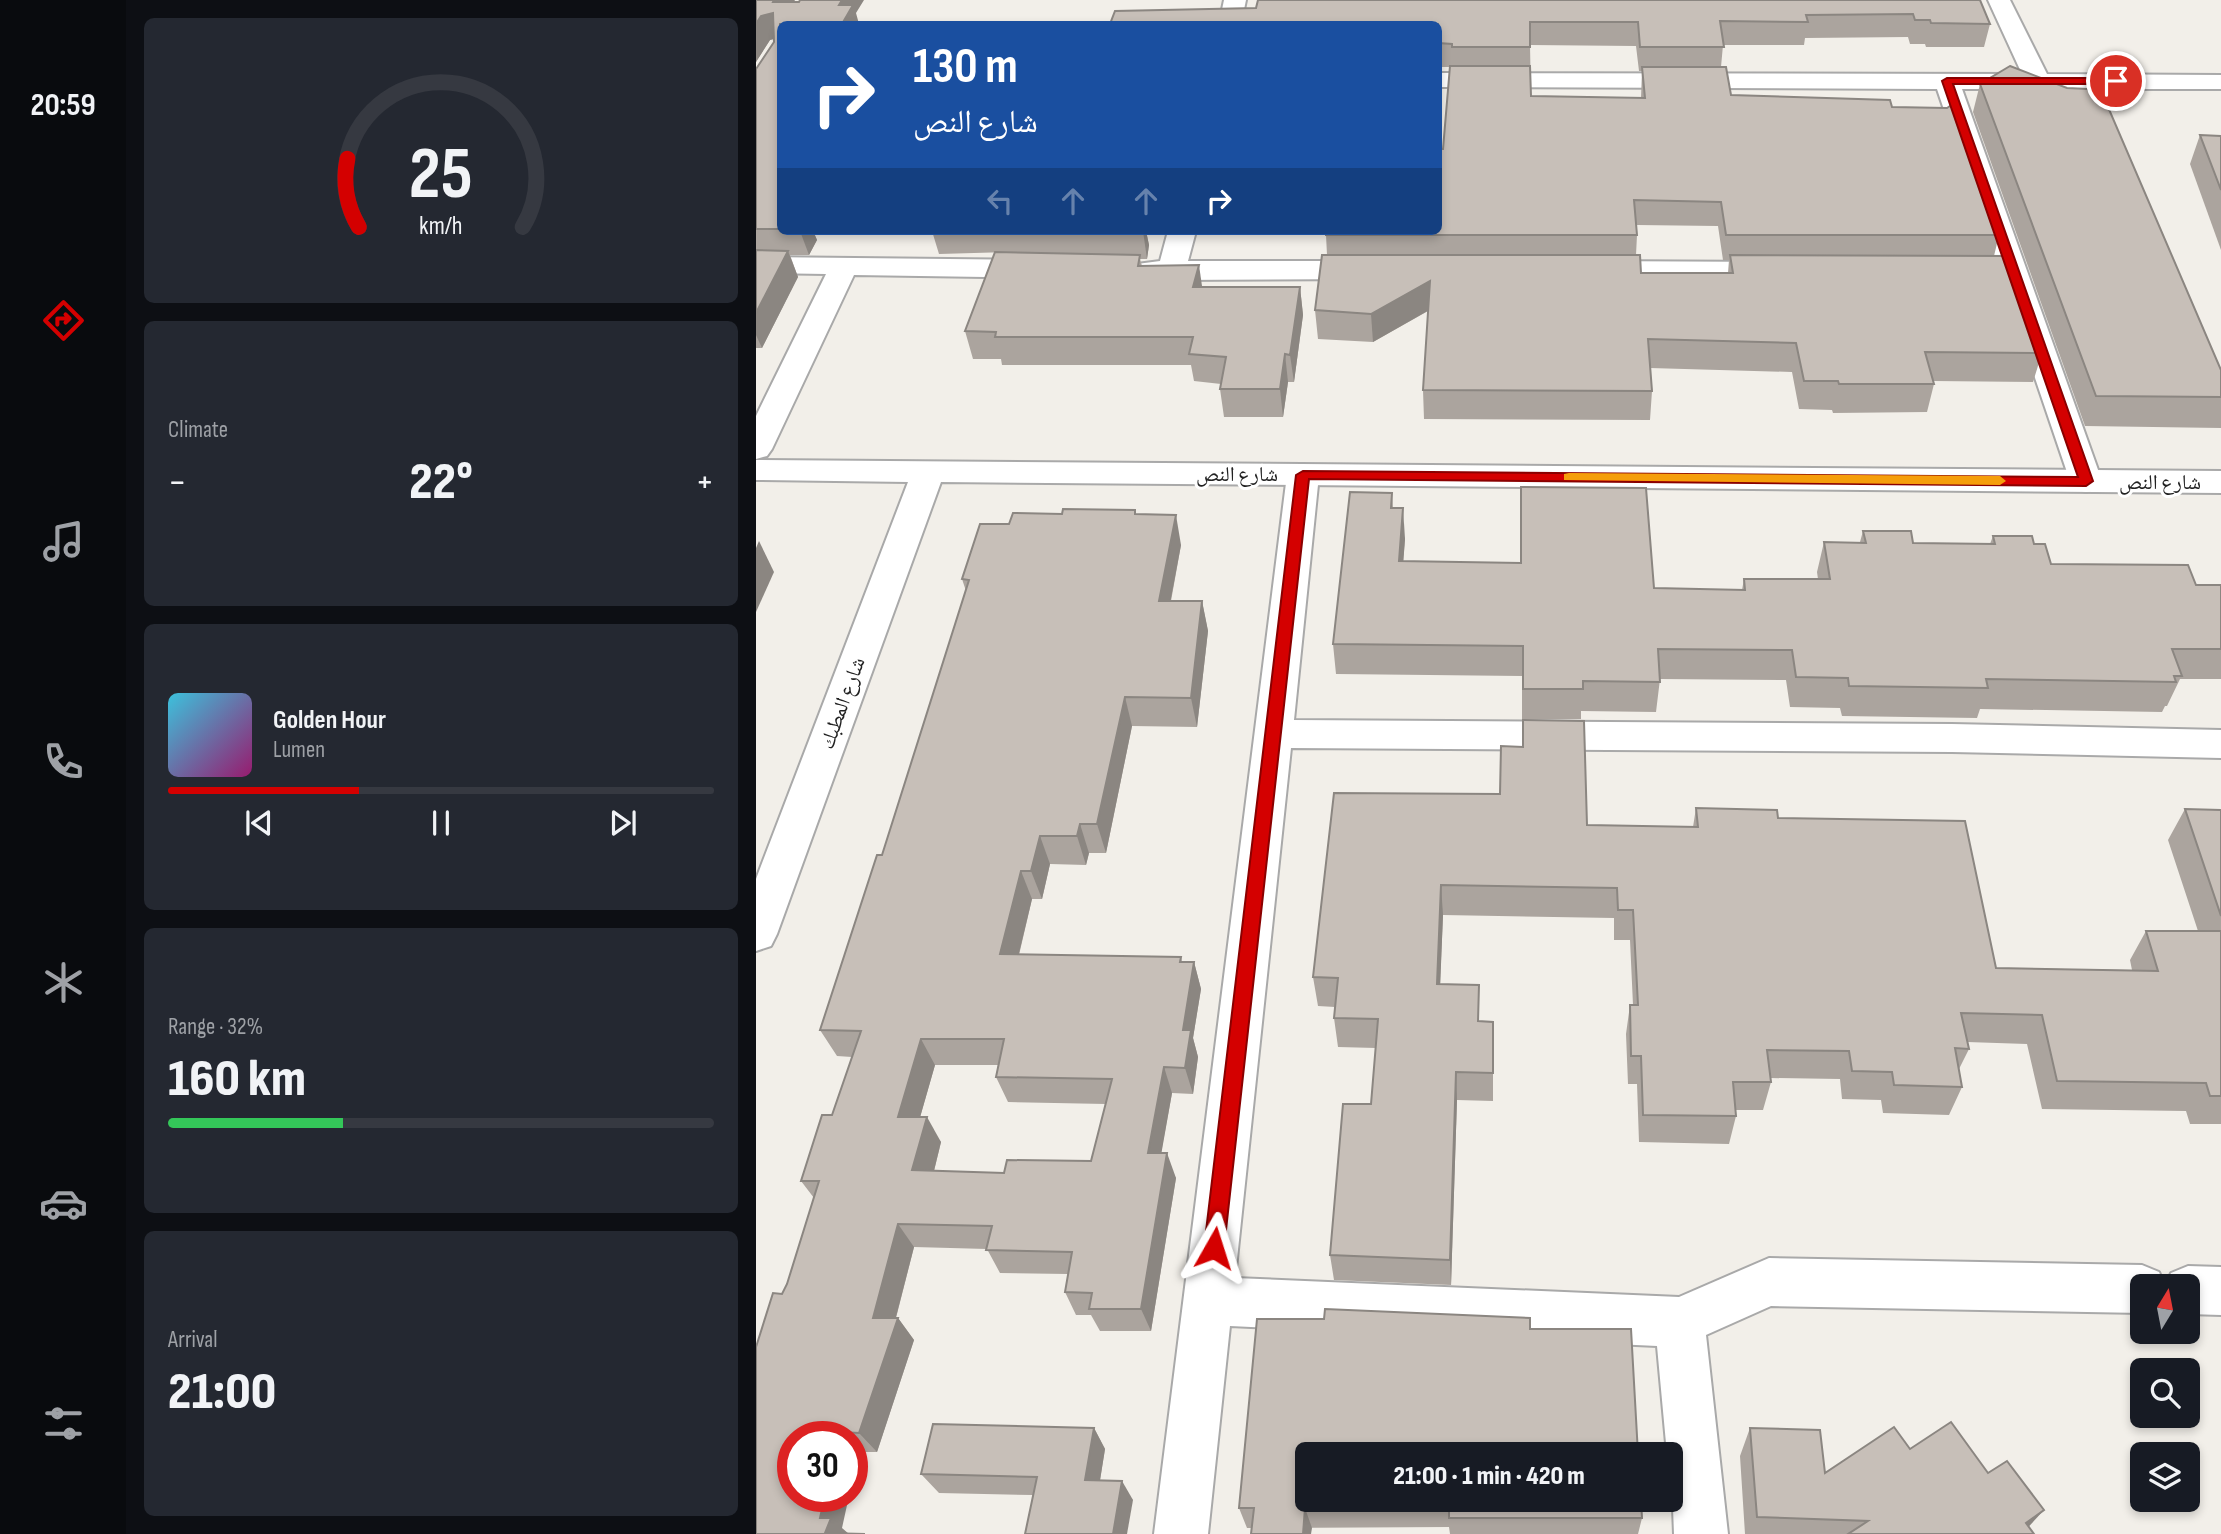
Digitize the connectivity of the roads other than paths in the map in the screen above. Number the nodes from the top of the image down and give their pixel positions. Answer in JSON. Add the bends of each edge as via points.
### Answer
{"nodes":[{"id":1,"x":1235,"y":0,"type":"edge"},
{"id":2,"x":1999,"y":0,"type":"edge"},
{"id":3,"x":1231,"y":21,"type":"edge"},
{"id":4,"x":1442,"y":80,"type":"edge"},
{"id":5,"x":1947,"y":81,"type":"junction"},
{"id":6,"x":2038,"y":81,"type":"junction"},
{"id":7,"x":2221,"y":82,"type":"edge"},
{"id":8,"x":1181,"y":235,"type":"edge"},
{"id":9,"x":756,"y":265,"type":"edge"},
{"id":10,"x":844,"y":266,"type":"junction"},
{"id":11,"x":1063,"y":269,"type":"edge"},
{"id":12,"x":1117,"y":270,"type":"edge"},
{"id":13,"x":1394,"y":270,"type":"edge"},
{"id":14,"x":1561,"y":270,"type":"edge"},
{"id":15,"x":1172,"y":271,"type":"junction"},
{"id":16,"x":1808,"y":271,"type":"edge"},
{"id":17,"x":756,"y":449,"type":"edge"},
{"id":18,"x":756,"y":470,"type":"edge"},
{"id":19,"x":928,"y":472,"type":"junction"},
{"id":20,"x":1303,"y":475,"type":"junction"},
{"id":21,"x":2086,"y":481,"type":"junction"},
{"id":22,"x":2221,"y":482,"type":"edge"},
{"id":23,"x":1273,"y":734,"type":"junction"},
{"id":24,"x":2221,"y":744,"type":"edge"},
{"id":25,"x":756,"y":934,"type":"edge"},
{"id":26,"x":2130,"y":1289,"type":"edge"},
{"id":27,"x":2200,"y":1290,"type":"edge"},
{"id":28,"x":2221,"y":1290,"type":"edge"},
{"id":29,"x":1208,"y":1301,"type":"junction"},
{"id":30,"x":1680,"y":1322,"type":"junction"},
{"id":31,"x":1181,"y":1534,"type":"edge"},
{"id":32,"x":1701,"y":1534,"type":"edge"}],
"edges":[{"from":1,"to":3,"type":"street"},
{"from":2,"to":6,"type":"street"},
{"from":4,"to":5,"type":"street"},
{"from":5,"to":6,"type":"street"},
{"from":5,"to":21,"type":"street","via":[[2000,272]]},
{"from":6,"to":7,"type":"street"},
{"from":8,"to":15,"type":"street"},
{"from":9,"to":10,"type":"street"},
{"from":10,"to":11,"type":"street"},
{"from":10,"to":17,"type":"street"},
{"from":12,"to":15,"type":"street"},
{"from":13,"to":15,"type":"street"},
{"from":14,"to":16,"type":"street"},
{"from":18,"to":19,"type":"street","name":"شارع النص"},
{"from":19,"to":20,"type":"street","name":"شارع النص"},
{"from":19,"to":25,"type":"street","name":"شارع المطبك"},
{"from":20,"to":21,"type":"street","name":"شارع النص"},
{"from":20,"to":23,"type":"street"},
{"from":21,"to":22,"type":"street","name":"شارع النص"},
{"from":23,"to":24,"type":"street"},
{"from":23,"to":29,"type":"street"},
{"from":26,"to":30,"type":"street","via":[[1769,1282]]},
{"from":27,"to":28,"type":"street"},
{"from":29,"to":30,"type":"street"},
{"from":29,"to":31,"type":"street"},
{"from":30,"to":32,"type":"street"}]}
